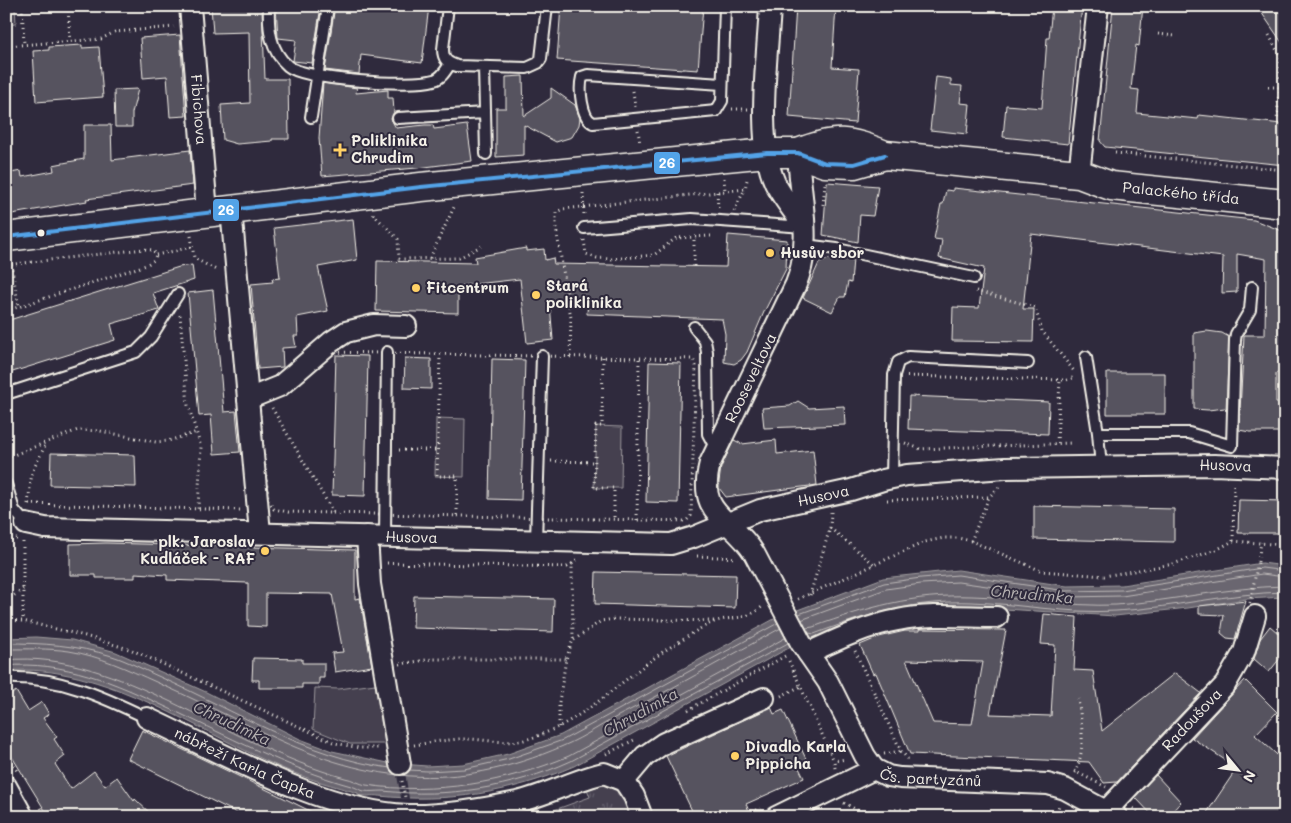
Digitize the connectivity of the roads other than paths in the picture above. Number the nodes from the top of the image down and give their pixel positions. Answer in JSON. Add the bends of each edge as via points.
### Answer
{"nodes":[{"id":1,"x":269,"y":6,"type":"edge"},
{"id":2,"x":328,"y":6,"type":"edge"},
{"id":3,"x":448,"y":6,"type":"edge"},
{"id":4,"x":547,"y":6,"type":"edge"},
{"id":5,"x":725,"y":6,"type":"edge"},
{"id":6,"x":770,"y":6,"type":"edge"},
{"id":7,"x":1098,"y":6,"type":"edge"},
{"id":8,"x":191,"y":16,"type":"edge"},
{"id":9,"x":450,"y":64,"type":"junction"},
{"id":10,"x":484,"y":66,"type":"junction"},
{"id":11,"x":317,"y":76,"type":"junction"},
{"id":12,"x":722,"y":84,"type":"junction"},
{"id":13,"x":485,"y":113,"type":"junction"},
{"id":14,"x":311,"y":117,"type":"dead end"},
{"id":15,"x":398,"y":118,"type":"dead end"},
{"id":16,"x":767,"y":153,"type":"junction"},
{"id":17,"x":798,"y":153,"type":"junction"},
{"id":18,"x":486,"y":154,"type":"dead end"},
{"id":19,"x":1079,"y":174,"type":"junction"},
{"id":20,"x":1285,"y":194,"type":"edge"},
{"id":21,"x":1285,"y":204,"type":"edge"},
{"id":22,"x":209,"y":212,"type":"junction"},
{"id":23,"x":584,"y":228,"type":"road end"},
{"id":24,"x":805,"y":236,"type":"junction"},
{"id":25,"x":6,"y":237,"type":"edge"},
{"id":26,"x":974,"y":278,"type":"road end"},
{"id":27,"x":1252,"y":287,"type":"dead end"},
{"id":28,"x":178,"y":294,"type":"road end"},
{"id":29,"x":406,"y":326,"type":"dead end"},
{"id":30,"x":694,"y":327,"type":"dead end"},
{"id":31,"x":387,"y":352,"type":"road end"},
{"id":32,"x":542,"y":356,"type":"road end"},
{"id":33,"x":1086,"y":357,"type":"dead end"},
{"id":34,"x":1028,"y":363,"type":"dead end"},
{"id":35,"x":6,"y":394,"type":"edge"},
{"id":36,"x":258,"y":400,"type":"junction"},
{"id":37,"x":1098,"y":434,"type":"junction"},
{"id":38,"x":1232,"y":446,"type":"junction"},
{"id":39,"x":716,"y":449,"type":"junction"},
{"id":40,"x":1101,"y":467,"type":"junction"},
{"id":41,"x":1285,"y":468,"type":"edge"},
{"id":42,"x":1228,"y":473,"type":"junction"},
{"id":43,"x":892,"y":478,"type":"junction"},
{"id":44,"x":6,"y":484,"type":"edge"},
{"id":45,"x":20,"y":517,"type":"joint"},
{"id":46,"x":727,"y":524,"type":"junction"},
{"id":47,"x":260,"y":533,"type":"junction"},
{"id":48,"x":376,"y":536,"type":"junction"},
{"id":49,"x":536,"y":540,"type":"junction"},
{"id":50,"x":1252,"y":609,"type":"road end"},
{"id":51,"x":998,"y":617,"type":"dead end"},
{"id":52,"x":797,"y":651,"type":"junction"},
{"id":53,"x":6,"y":678,"type":"edge"},
{"id":54,"x":764,"y":698,"type":"dead end"},
{"id":55,"x":147,"y":718,"type":"joint"},
{"id":56,"x":400,"y":764,"type":"dead end"},
{"id":57,"x":874,"y":769,"type":"junction"},
{"id":58,"x":624,"y":781,"type":"junction"},
{"id":59,"x":6,"y":786,"type":"edge"},
{"id":60,"x":1112,"y":813,"type":"edge"},
{"id":61,"x":434,"y":815,"type":"edge"},
{"id":62,"x":23,"y":817,"type":"edge"},
{"id":63,"x":642,"y":817,"type":"edge"},
{"id":64,"x":776,"y":817,"type":"edge"}],
"edges":[{"from":1,"to":11,"type":"lane","via":[[271,41],[276,52],[294,71]]},
{"from":2,"to":11,"type":"lane"},
{"from":3,"to":9,"type":"lane","via":[[443,55]]},
{"from":4,"to":10,"type":"lane","via":[[538,63],[527,68]]},
{"from":5,"to":12,"type":"lane"},
{"from":6,"to":16,"type":"street","via":[[765,106]]},
{"from":7,"to":19,"type":"street"},
{"from":8,"to":22,"type":"street","name":"Fibichova"},
{"from":9,"to":10,"type":"lane"},
{"from":9,"to":11,"type":"lane","via":[[441,76],[427,81],[361,81]]},
{"from":10,"to":13,"type":"lane"},
{"from":11,"to":14,"type":"lane"},
{"from":12,"to":12,"type":"lane","via":[[721,106],[716,111],[597,123],[585,116],[581,84],[582,78],[588,75]]},
{"from":13,"to":15,"type":"lane"},
{"from":13,"to":18,"type":"lane"},
{"from":16,"to":17,"type":"main road","name":"Palackého třída"},
{"from":16,"to":22,"type":"main road","name":"Palackého třída","via":[[421,187]]},
{"from":16,"to":24,"type":"street","via":[[776,184]]},
{"from":17,"to":19,"type":"main road","name":"Palackého třída","via":[[825,163],[854,164],[885,155]]},
{"from":17,"to":24,"type":"street","name":"Rooseveltova"},
{"from":19,"to":20,"type":"main road","name":"Palackého třída","via":[[1113,168]]},
{"from":19,"to":21,"type":"main road","name":"Palackého třída","via":[[1111,186]]},
{"from":22,"to":25,"type":"main road","name":"Palackého třída"},
{"from":22,"to":36,"type":"street","name":"Fibichova"},
{"from":23,"to":24,"type":"lane","via":[[692,219]]},
{"from":24,"to":26,"type":"lane","via":[[837,249]]},
{"from":24,"to":39,"type":"street","name":"Rooseveltova","via":[[803,263],[796,284]]},
{"from":27,"to":38,"type":"lane","via":[[1250,310],[1234,340]]},
{"from":28,"to":35,"type":"lane","via":[[152,337],[136,352]]},
{"from":29,"to":36,"type":"street","via":[[374,325],[346,332]]},
{"from":30,"to":39,"type":"lane","via":[[705,341],[707,352],[708,434]]},
{"from":31,"to":48,"type":"lane","via":[[386,514]]},
{"from":32,"to":49,"type":"lane"},
{"from":33,"to":37,"type":"lane"},
{"from":34,"to":43,"type":"lane","via":[[908,357],[898,362],[894,375]]},
{"from":36,"to":47,"type":"street","name":"Fibichova"},
{"from":37,"to":38,"type":"lane","via":[[1189,433]]},
{"from":37,"to":40,"type":"lane"},
{"from":38,"to":42,"type":"lane"},
{"from":39,"to":46,"type":"street","name":"Rooseveltova","via":[[708,471],[708,498]]},
{"from":40,"to":42,"type":"street","name":"Husova"},
{"from":40,"to":43,"type":"street","name":"Husova","via":[[1005,468]]},
{"from":41,"to":42,"type":"street","name":"Husova"},
{"from":43,"to":46,"type":"street","name":"Husova","via":[[769,508]]},
{"from":44,"to":45,"type":"lane"},
{"from":45,"to":47,"type":"street","name":"Husova","via":[[45,528]]},
{"from":46,"to":49,"type":"street","name":"Husova","via":[[671,544]]},
{"from":46,"to":52,"type":"street","name":"Čs. partyzánů","via":[[750,545],[783,609]]},
{"from":47,"to":48,"type":"street","name":"Husova"},
{"from":48,"to":49,"type":"street","name":"Husova"},
{"from":48,"to":56,"type":"street","name":"Husova","via":[[370,584]]},
{"from":50,"to":60,"type":"street","name":"Radoušova","via":[[1244,652],[1225,685]]},
{"from":51,"to":52,"type":"street","via":[[914,617],[886,622]]},
{"from":52,"to":57,"type":"street","name":"Čs. partyzánů","via":[[828,682]]},
{"from":53,"to":55,"type":"lane","via":[[33,679],[84,690]]},
{"from":54,"to":58,"type":"street","via":[[664,742],[645,756]]},
{"from":55,"to":61,"type":"street","name":"nábřeží Karla Čapka","via":[[317,795],[390,812]]},
{"from":57,"to":60,"type":"street","name":"Čs. partyzánů","via":[[900,778],[1048,784],[1066,789]]},
{"from":57,"to":64,"type":"street"},
{"from":58,"to":61,"type":"street","name":"nábřeží Karla Čapka","via":[[604,773],[555,792],[516,802]]},
{"from":58,"to":63,"type":"street","via":[[632,791]]},
{"from":59,"to":62,"type":"street"}]}
